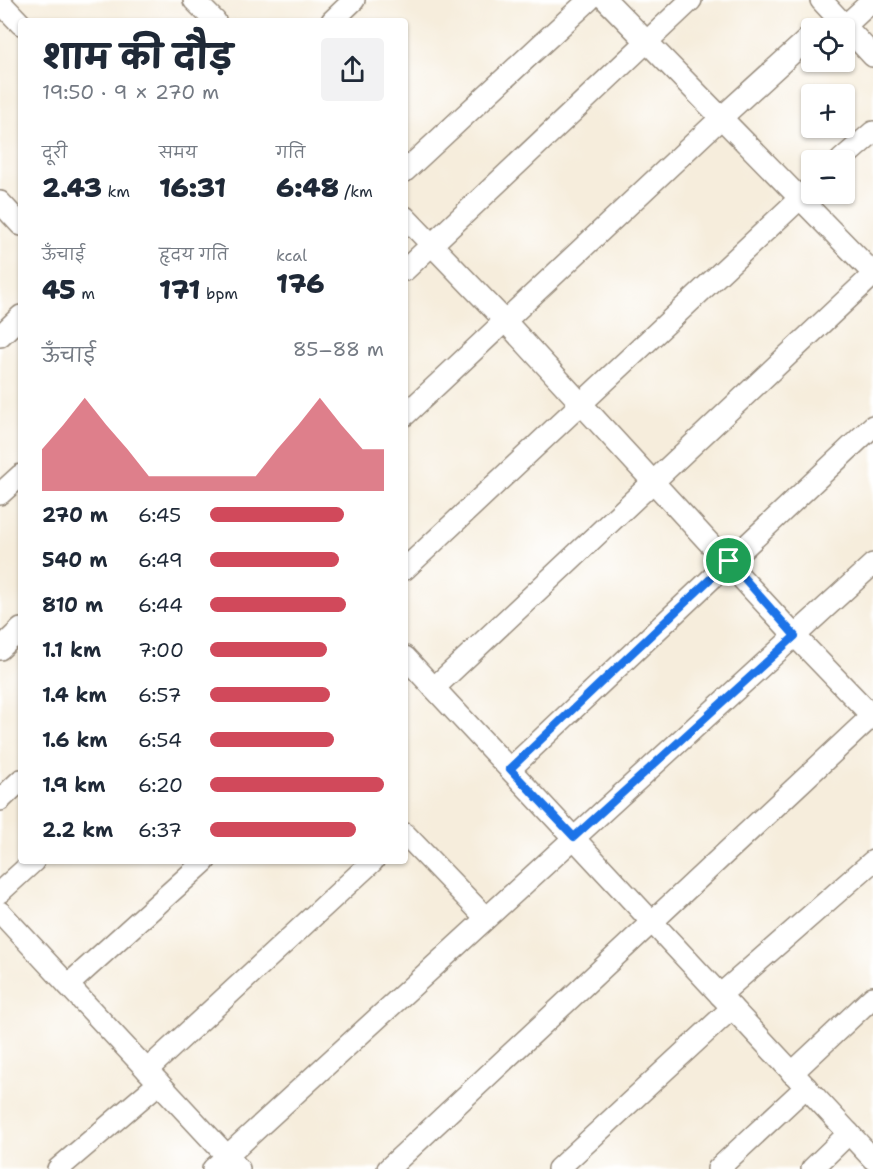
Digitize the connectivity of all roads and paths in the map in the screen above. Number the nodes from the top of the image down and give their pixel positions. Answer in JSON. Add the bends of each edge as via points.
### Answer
{"nodes":[{"id":1,"x":194,"y":0,"type":"edge"},
{"id":2,"x":354,"y":0,"type":"edge"},
{"id":3,"x":589,"y":0,"type":"edge"},
{"id":4,"x":606,"y":0,"type":"edge"},
{"id":5,"x":692,"y":0,"type":"edge"},
{"id":6,"x":873,"y":0,"type":"edge"},
{"id":7,"x":0,"y":2,"type":"edge"},
{"id":8,"x":830,"y":17,"type":"edge"},
{"id":9,"x":212,"y":18,"type":"edge"},
{"id":10,"x":335,"y":18,"type":"edge"},
{"id":11,"x":18,"y":21,"type":"edge"},
{"id":12,"x":647,"y":41,"type":"junction"},
{"id":13,"x":801,"y":45,"type":"edge"},
{"id":14,"x":873,"y":56,"type":"edge"},
{"id":15,"x":722,"y":117,"type":"junction"},
{"id":16,"x":873,"y":132,"type":"edge"},
{"id":17,"x":852,"y":150,"type":"edge"},
{"id":18,"x":408,"y":168,"type":"edge"},
{"id":19,"x":801,"y":188,"type":"edge"},
{"id":20,"x":801,"y":197,"type":"edge"},
{"id":21,"x":0,"y":202,"type":"edge"},
{"id":22,"x":816,"y":204,"type":"edge"},
{"id":23,"x":408,"y":220,"type":"edge"},
{"id":24,"x":18,"y":222,"type":"edge"},
{"id":25,"x":431,"y":246,"type":"junction"},
{"id":26,"x":408,"y":267,"type":"edge"},
{"id":27,"x":873,"y":274,"type":"edge"},
{"id":28,"x":18,"y":319,"type":"edge"},
{"id":29,"x":505,"y":321,"type":"junction"},
{"id":30,"x":0,"y":336,"type":"edge"},
{"id":31,"x":582,"y":403,"type":"junction"},
{"id":32,"x":408,"y":412,"type":"edge"},
{"id":33,"x":873,"y":426,"type":"edge"},
{"id":34,"x":18,"y":478,"type":"edge"},
{"id":35,"x":654,"y":481,"type":"junction"},
{"id":36,"x":0,"y":494,"type":"edge"},
{"id":37,"x":729,"y":561,"type":"junction"},
{"id":38,"x":873,"y":564,"type":"edge"},
{"id":39,"x":408,"y":566,"type":"edge"},
{"id":40,"x":18,"y":632,"type":"edge"},
{"id":41,"x":795,"y":636,"type":"junction"},
{"id":42,"x":0,"y":649,"type":"edge"},
{"id":43,"x":408,"y":660,"type":"edge"},
{"id":44,"x":434,"y":688,"type":"junction"},
{"id":45,"x":873,"y":716,"type":"edge"},
{"id":46,"x":510,"y":769,"type":"junction"},
{"id":47,"x":18,"y":783,"type":"edge"},
{"id":48,"x":0,"y":800,"type":"edge"},
{"id":49,"x":408,"y":837,"type":"edge"},
{"id":50,"x":574,"y":837,"type":"junction"},
{"id":51,"x":873,"y":861,"type":"edge"},
{"id":52,"x":30,"y":864,"type":"edge"},
{"id":53,"x":202,"y":864,"type":"edge"},
{"id":54,"x":370,"y":864,"type":"edge"},
{"id":55,"x":0,"y":892,"type":"edge"},
{"id":56,"x":0,"y":912,"type":"edge"},
{"id":57,"x":486,"y":918,"type":"junction"},
{"id":58,"x":652,"y":921,"type":"junction"},
{"id":59,"x":68,"y":985,"type":"junction"},
{"id":60,"x":873,"y":997,"type":"edge"},
{"id":61,"x":726,"y":1001,"type":"junction"},
{"id":62,"x":153,"y":1077,"type":"junction"},
{"id":63,"x":799,"y":1080,"type":"junction"},
{"id":64,"x":849,"y":1133,"type":"junction"},
{"id":65,"x":871,"y":1154,"type":"edge"},
{"id":66,"x":226,"y":1165,"type":"edge"},
{"id":67,"x":58,"y":1169,"type":"edge"},
{"id":68,"x":388,"y":1169,"type":"edge"},
{"id":69,"x":558,"y":1169,"type":"edge"},
{"id":70,"x":718,"y":1169,"type":"edge"},
{"id":71,"x":812,"y":1169,"type":"edge"}],
"edges":[{"from":1,"to":9,"type":"street"},
{"from":2,"to":10,"type":"street"},
{"from":3,"to":18,"type":"street"},
{"from":4,"to":12,"type":"street"},
{"from":5,"to":12,"type":"street"},
{"from":6,"to":8,"type":"street"},
{"from":7,"to":11,"type":"street"},
{"from":8,"to":14,"type":"street"},
{"from":12,"to":15,"type":"street"},
{"from":12,"to":25,"type":"street"},
{"from":13,"to":15,"type":"street"},
{"from":15,"to":19,"type":"street"},
{"from":15,"to":29,"type":"street"},
{"from":16,"to":17,"type":"street"},
{"from":20,"to":31,"type":"street"},
{"from":21,"to":24,"type":"street"},
{"from":22,"to":27,"type":"street"},
{"from":23,"to":25,"type":"street"},
{"from":25,"to":26,"type":"street"},
{"from":25,"to":29,"type":"street"},
{"from":27,"to":35,"type":"street"},
{"from":28,"to":30,"type":"street"},
{"from":29,"to":31,"type":"street"},
{"from":29,"to":32,"type":"street"},
{"from":31,"to":35,"type":"street"},
{"from":31,"to":39,"type":"street"},
{"from":33,"to":37,"type":"street"},
{"from":34,"to":36,"type":"street"},
{"from":35,"to":37,"type":"street"},
{"from":35,"to":44,"type":"street"},
{"from":37,"to":41,"type":"street"},
{"from":37,"to":46,"type":"street"},
{"from":38,"to":41,"type":"street"},
{"from":40,"to":42,"type":"street"},
{"from":41,"to":45,"type":"street"},
{"from":41,"to":50,"type":"street"},
{"from":43,"to":44,"type":"street"},
{"from":44,"to":46,"type":"street"},
{"from":45,"to":58,"type":"street"},
{"from":46,"to":50,"type":"street"},
{"from":47,"to":48,"type":"street"},
{"from":49,"to":57,"type":"street"},
{"from":50,"to":57,"type":"street"},
{"from":50,"to":58,"type":"street"},
{"from":51,"to":61,"type":"street"},
{"from":52,"to":55,"type":"street"},
{"from":53,"to":59,"type":"street"},
{"from":54,"to":62,"type":"street"},
{"from":56,"to":59,"type":"street"},
{"from":57,"to":66,"type":"street"},
{"from":58,"to":61,"type":"street"},
{"from":58,"to":68,"type":"street"},
{"from":59,"to":62,"type":"street"},
{"from":60,"to":63,"type":"street"},
{"from":61,"to":63,"type":"street"},
{"from":61,"to":69,"type":"street"},
{"from":62,"to":66,"type":"street"},
{"from":62,"to":67,"type":"street"},
{"from":63,"to":64,"type":"street"},
{"from":63,"to":70,"type":"street"},
{"from":64,"to":65,"type":"street"},
{"from":64,"to":71,"type":"street"}]}
